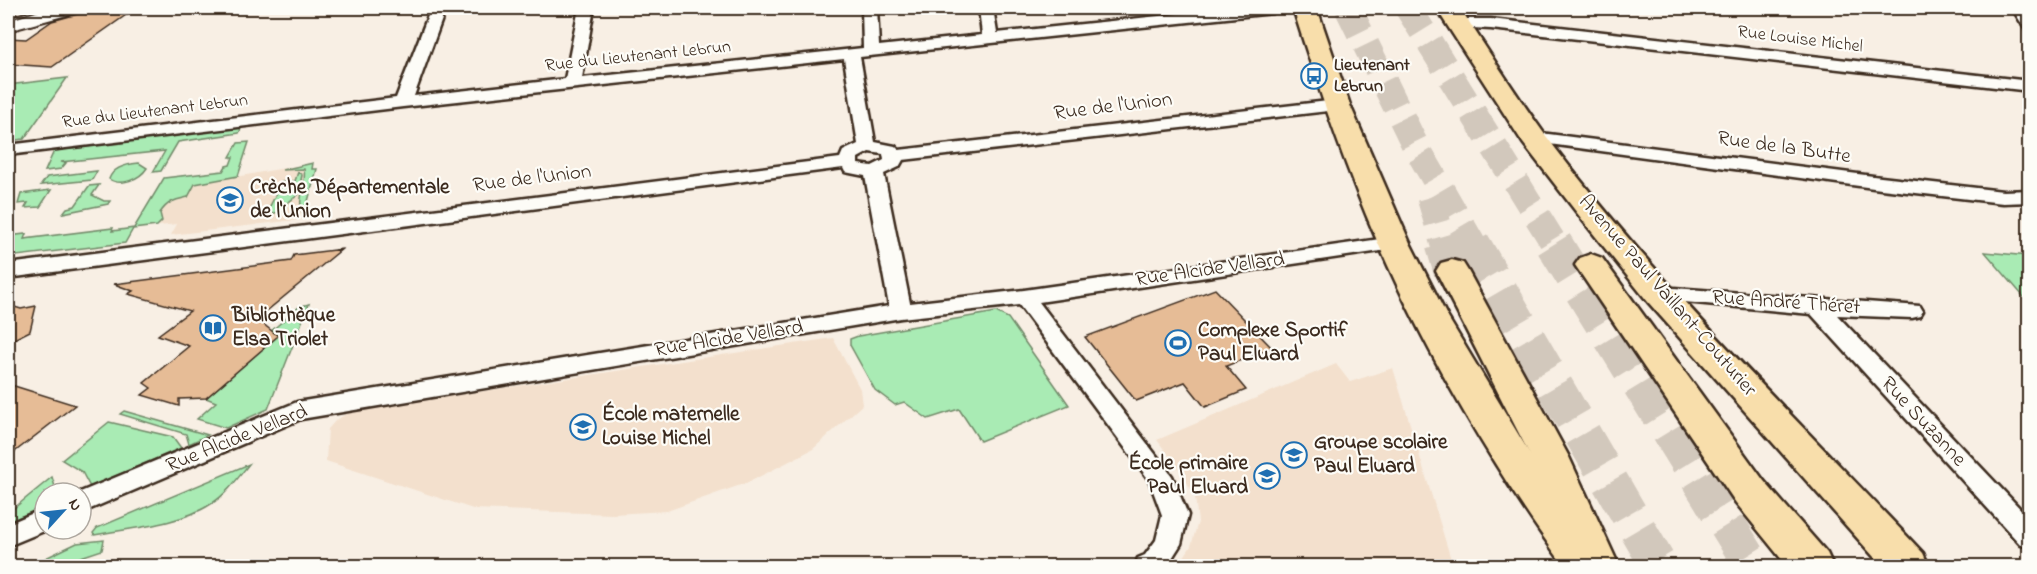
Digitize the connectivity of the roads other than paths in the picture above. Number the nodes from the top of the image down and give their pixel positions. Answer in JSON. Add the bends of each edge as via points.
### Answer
{"nodes":[{"id":1,"x":13,"y":8,"type":"edge"},
{"id":2,"x":66,"y":8,"type":"edge"},
{"id":3,"x":438,"y":8,"type":"edge"},
{"id":4,"x":586,"y":8,"type":"edge"},
{"id":5,"x":869,"y":8,"type":"edge"},
{"id":6,"x":986,"y":8,"type":"edge"},
{"id":7,"x":1274,"y":8,"type":"edge"},
{"id":8,"x":1305,"y":8,"type":"edge"},
{"id":9,"x":2019,"y":8,"type":"edge"},
{"id":10,"x":8,"y":9,"type":"edge"},
{"id":11,"x":1453,"y":16,"type":"edge"},
{"id":12,"x":8,"y":25,"type":"edge"},
{"id":13,"x":2030,"y":26,"type":"edge"},
{"id":14,"x":990,"y":38,"type":"junction"},
{"id":15,"x":871,"y":51,"type":"junction"},
{"id":16,"x":851,"y":52,"type":"junction"},
{"id":17,"x":573,"y":84,"type":"junction"},
{"id":18,"x":2030,"y":86,"type":"edge"},
{"id":19,"x":403,"y":102,"type":"junction"},
{"id":20,"x":1337,"y":105,"type":"junction"},
{"id":21,"x":1533,"y":137,"type":"junction"},
{"id":22,"x":867,"y":146,"type":"junction"},
{"id":23,"x":8,"y":150,"type":"edge"},
{"id":24,"x":894,"y":156,"type":"junction"},
{"id":25,"x":848,"y":162,"type":"junction"},
{"id":26,"x":874,"y":172,"type":"junction"},
{"id":27,"x":2030,"y":196,"type":"edge"},
{"id":28,"x":1394,"y":243,"type":"junction"},
{"id":29,"x":1591,"y":265,"type":"dead end"},
{"id":30,"x":8,"y":271,"type":"edge"},
{"id":31,"x":1452,"y":271,"type":"tunnel mouth"},
{"id":32,"x":1660,"y":294,"type":"junction"},
{"id":33,"x":1024,"y":297,"type":"junction"},
{"id":34,"x":1817,"y":307,"type":"junction"},
{"id":35,"x":901,"y":310,"type":"junction"},
{"id":36,"x":1912,"y":311,"type":"dead end"},
{"id":37,"x":93,"y":498,"type":"edge"},
{"id":38,"x":33,"y":524,"type":"edge"},
{"id":39,"x":8,"y":535,"type":"edge"},
{"id":40,"x":2030,"y":537,"type":"edge"},
{"id":41,"x":1148,"y":567,"type":"edge"},
{"id":42,"x":1588,"y":567,"type":"edge"},
{"id":43,"x":1598,"y":567,"type":"edge"},
{"id":44,"x":1812,"y":567,"type":"edge"},
{"id":45,"x":1908,"y":567,"type":"edge"}],
"edges":[{"from":1,"to":10,"type":"street"},
{"from":2,"to":12,"type":"street"},
{"from":3,"to":19,"type":"street"},
{"from":4,"to":17,"type":"street"},
{"from":5,"to":15,"type":"street"},
{"from":6,"to":14,"type":"street"},
{"from":7,"to":14,"type":"street","name":"Rue du Lieutenant Lebrun"},
{"from":8,"to":20,"type":"main road"},
{"from":9,"to":13,"type":"street"},
{"from":11,"to":18,"type":"street","name":"Rue Louise Michel","via":[[1491,24]]},
{"from":11,"to":21,"type":"main road","name":"Avenue Paul Vaillant-Couturier"},
{"from":14,"to":15,"type":"street","name":"Rue du Lieutenant Lebrun"},
{"from":15,"to":16,"type":"street","name":"Rue du Lieutenant Lebrun"},
{"from":16,"to":17,"type":"street","name":"Rue du Lieutenant Lebrun"},
{"from":16,"to":22,"type":"street"},
{"from":17,"to":19,"type":"street","name":"Rue du Lieutenant Lebrun"},
{"from":19,"to":23,"type":"street","name":"Rue du Lieutenant Lebrun"},
{"from":20,"to":24,"type":"street","name":"Rue de l'Union"},
{"from":20,"to":28,"type":"main road"},
{"from":21,"to":27,"type":"street","name":"Rue de la Butte","via":[[1881,183]]},
{"from":21,"to":32,"type":"main road","name":"Avenue Paul Vaillant-Couturier"},
{"from":22,"to":24,"type":"street","via":[[879,146]]},
{"from":22,"to":25,"type":"street","via":[[856,149]]},
{"from":24,"to":26,"type":"street","via":[[893,163]]},
{"from":25,"to":26,"type":"street","via":[[862,172]]},
{"from":25,"to":30,"type":"street","name":"Rue de l'Union"},
{"from":26,"to":35,"type":"street"},
{"from":28,"to":33,"type":"street","name":"Rue Alcide Vellard"},
{"from":28,"to":42,"type":"main road","via":[[1430,317],[1530,488]]},
{"from":29,"to":44,"type":"main road","via":[[1750,492]]},
{"from":31,"to":43,"type":"main road","via":[[1550,457]]},
{"from":32,"to":34,"type":"street","name":"Rue André Théret"},
{"from":32,"to":45,"type":"main road","name":"Avenue Paul Vaillant-Couturier"},
{"from":33,"to":35,"type":"street","name":"Rue Alcide Vellard"},
{"from":33,"to":41,"type":"street","via":[[1160,476],[1175,515],[1168,544]]},
{"from":34,"to":36,"type":"street","name":"Rue André Théret"},
{"from":34,"to":40,"type":"street","name":"Rue Suzanne"},
{"from":35,"to":37,"type":"street","name":"Rue Alcide Vellard","via":[[297,411]]},
{"from":38,"to":39,"type":"street"}]}
